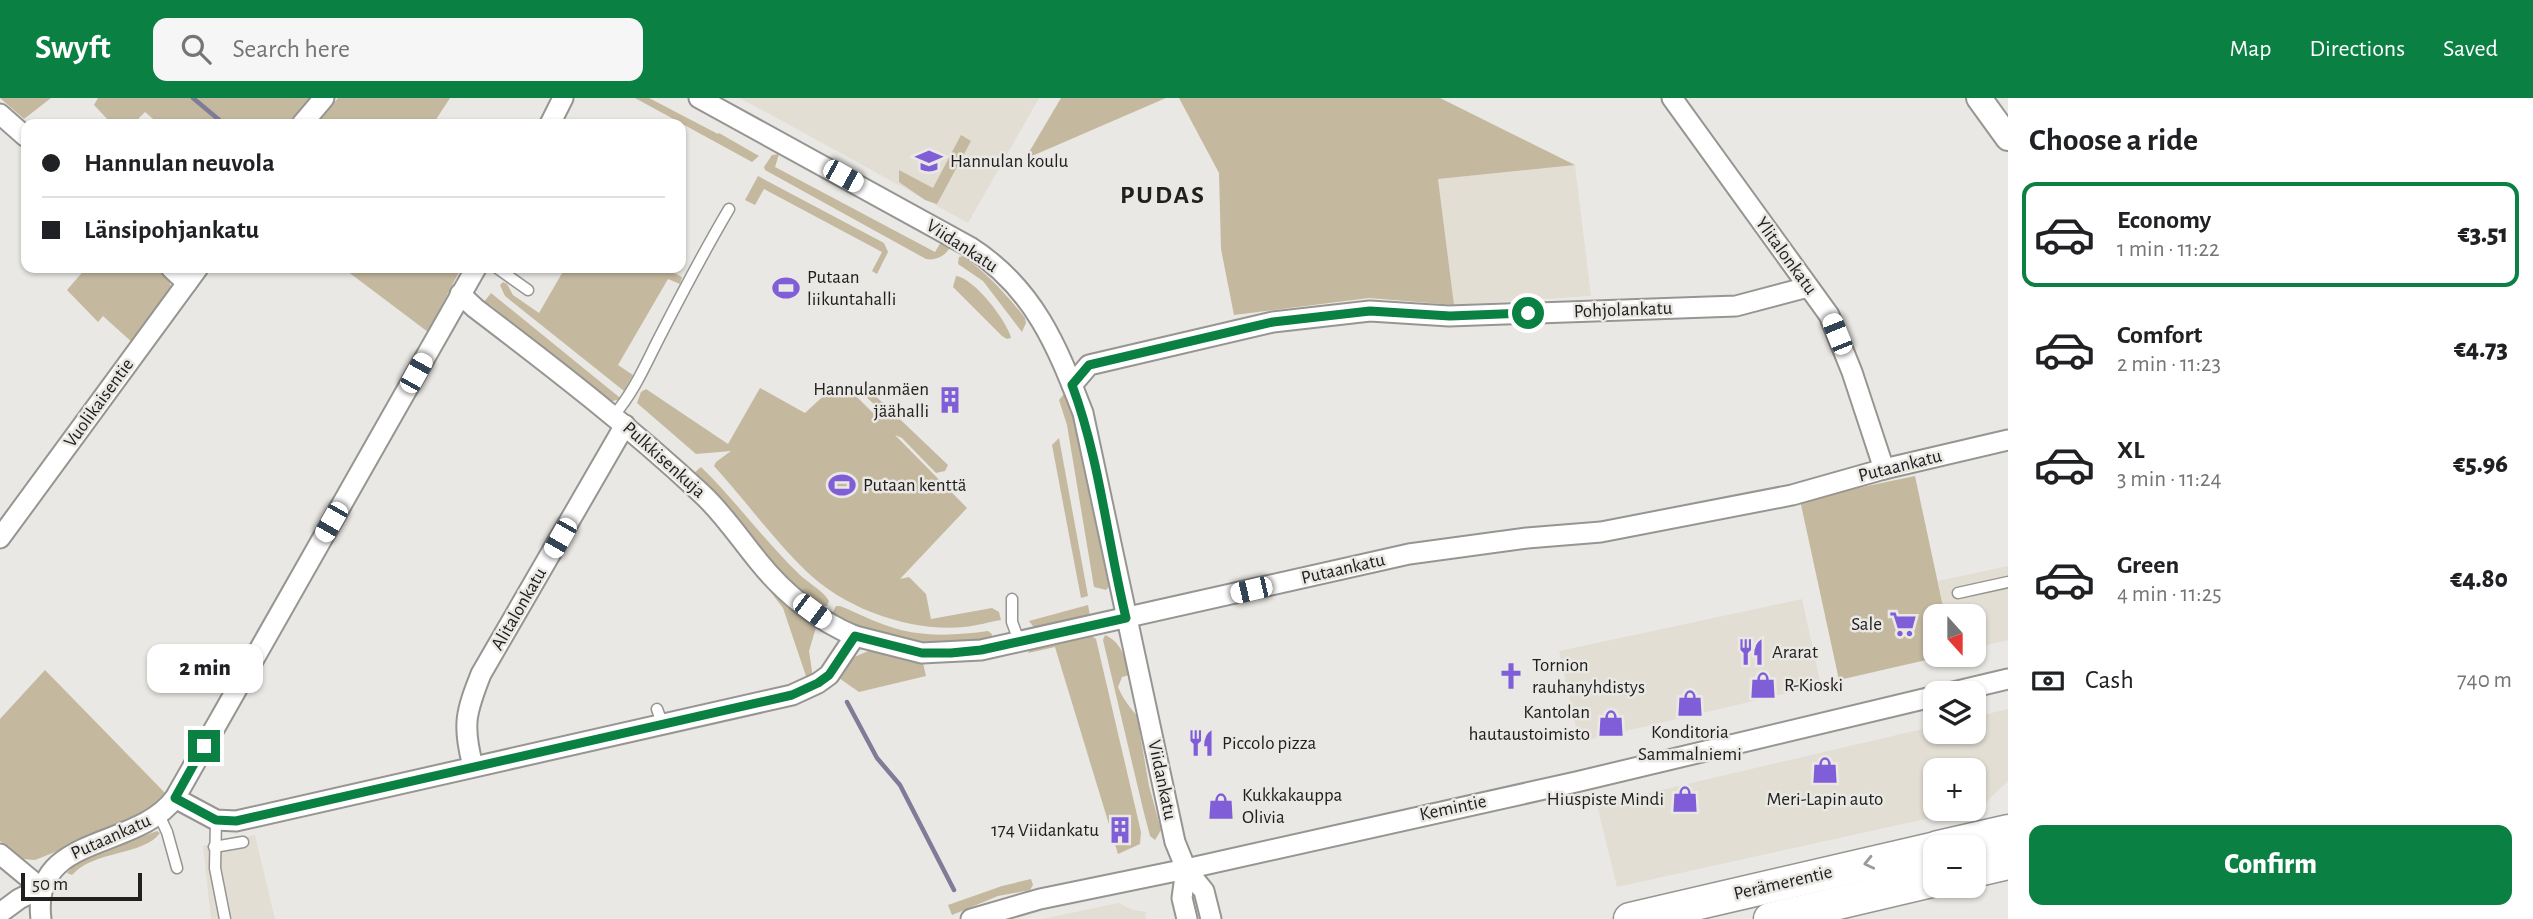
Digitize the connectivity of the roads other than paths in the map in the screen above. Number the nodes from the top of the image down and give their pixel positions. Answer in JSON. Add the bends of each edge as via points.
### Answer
{"nodes":[{"id":1,"x":324,"y":98,"type":"edge"},
{"id":2,"x":563,"y":98,"type":"edge"},
{"id":3,"x":699,"y":98,"type":"edge"},
{"id":4,"x":1672,"y":98,"type":"edge"},
{"id":5,"x":1979,"y":98,"type":"edge"},
{"id":6,"x":0,"y":114,"type":"edge"},
{"id":7,"x":306,"y":119,"type":"edge"},
{"id":8,"x":552,"y":119,"type":"edge"},
{"id":9,"x":21,"y":133,"type":"edge"},
{"id":10,"x":2008,"y":138,"type":"edge"},
{"id":11,"x":729,"y":209,"type":"dead end"},
{"id":12,"x":473,"y":273,"type":"edge"},
{"id":13,"x":503,"y":273,"type":"edge"},
{"id":14,"x":193,"y":275,"type":"edge"},
{"id":15,"x":1808,"y":287,"type":"junction"},
{"id":16,"x":528,"y":290,"type":"dead end"},
{"id":17,"x":460,"y":294,"type":"junction"},
{"id":18,"x":1072,"y":385,"type":"junction"},
{"id":19,"x":620,"y":420,"type":"junction"},
{"id":20,"x":2008,"y":440,"type":"edge"},
{"id":21,"x":1884,"y":469,"type":"junction"},
{"id":22,"x":0,"y":538,"type":"edge"},
{"id":23,"x":2008,"y":582,"type":"edge"},
{"id":24,"x":1958,"y":593,"type":"dead end"},
{"id":25,"x":1012,"y":599,"type":"dead end"},
{"id":26,"x":1126,"y":618,"type":"junction"},
{"id":27,"x":855,"y":636,"type":"junction"},
{"id":28,"x":1019,"y":641,"type":"junction"},
{"id":29,"x":2008,"y":679,"type":"edge"},
{"id":30,"x":1986,"y":684,"type":"edge"},
{"id":31,"x":1923,"y":699,"type":"edge"},
{"id":32,"x":472,"y":766,"type":"junction"},
{"id":33,"x":175,"y":798,"type":"junction"},
{"id":34,"x":159,"y":816,"type":"junction"},
{"id":35,"x":216,"y":820,"type":"junction"},
{"id":36,"x":2008,"y":831,"type":"edge"},
{"id":37,"x":1986,"y":836,"type":"edge"},
{"id":38,"x":243,"y":842,"type":"dead end"},
{"id":39,"x":214,"y":847,"type":"junction"},
{"id":40,"x":1923,"y":850,"type":"edge"},
{"id":41,"x":0,"y":854,"type":"edge"},
{"id":42,"x":2008,"y":863,"type":"edge"},
{"id":43,"x":1986,"y":868,"type":"edge"},
{"id":44,"x":177,"y":869,"type":"dead end"},
{"id":45,"x":1186,"y":869,"type":"junction"},
{"id":46,"x":1923,"y":883,"type":"edge"},
{"id":47,"x":41,"y":888,"type":"junction"},
{"id":48,"x":0,"y":913,"type":"edge"},
{"id":49,"x":41,"y":919,"type":"edge"},
{"id":50,"x":225,"y":919,"type":"edge"},
{"id":51,"x":971,"y":919,"type":"edge"},
{"id":52,"x":1187,"y":919,"type":"edge"},
{"id":53,"x":1211,"y":919,"type":"edge"},
{"id":54,"x":1630,"y":919,"type":"edge"},
{"id":55,"x":1770,"y":919,"type":"edge"}],
"edges":[{"from":1,"to":7,"type":"street"},
{"from":2,"to":8,"type":"street"},
{"from":3,"to":18,"type":"street","name":"Viidankatu","via":[[995,263],[1036,311],[1059,350]]},
{"from":4,"to":15,"type":"street","name":"Ylitalonkatu"},
{"from":5,"to":10,"type":"street"},
{"from":6,"to":9,"type":"street"},
{"from":11,"to":19,"type":"lane","via":[[698,261]]},
{"from":12,"to":17,"type":"street","name":"Putaankatu"},
{"from":13,"to":16,"type":"lane"},
{"from":14,"to":22,"type":"street","name":"Vuolikaisentie"},
{"from":15,"to":18,"type":"street","name":"Pohjolankatu","via":[[1736,306],[1450,316],[1370,311],[1273,322],[1089,365]]},
{"from":15,"to":21,"type":"street","name":"Ylitalonkatu","via":[[1829,315]]},
{"from":17,"to":19,"type":"street","name":"Pulkkisenkuja"},
{"from":17,"to":33,"type":"street","name":"Putaankatu"},
{"from":18,"to":26,"type":"street","name":"Viidankatu","via":[[1094,458]]},
{"from":19,"to":27,"type":"street","name":"Pulkkisenkuja","via":[[704,495],[760,564],[794,596],[823,620]]},
{"from":19,"to":32,"type":"street","name":"Alitalonkatu","via":[[481,674],[465,724]]},
{"from":20,"to":21,"type":"street","name":"Putaankatu"},
{"from":21,"to":26,"type":"street","name":"Putaankatu","via":[[1791,495],[1601,531],[1409,554]]},
{"from":23,"to":24,"type":"lane"},
{"from":25,"to":28,"type":"lane","via":[[1012,622]]},
{"from":26,"to":28,"type":"street","name":"Putaankatu"},
{"from":26,"to":45,"type":"street","name":"Viidankatu","via":[[1175,842]]},
{"from":27,"to":28,"type":"street","name":"Putaankatu","via":[[922,653],[981,650]]},
{"from":27,"to":32,"type":"street","via":[[829,675],[792,695],[659,716]]},
{"from":29,"to":30,"type":"street"},
{"from":31,"to":45,"type":"street","name":"Kemintie"},
{"from":32,"to":35,"type":"street","via":[[236,821]]},
{"from":33,"to":34,"type":"street","name":"Putaankatu"},
{"from":33,"to":35,"type":"street"},
{"from":34,"to":44,"type":"lane"},
{"from":34,"to":47,"type":"street","name":"Putaankatu","via":[[62,859]]},
{"from":35,"to":39,"type":"lane"},
{"from":36,"to":37,"type":"highway","name":"Perämerentie"},
{"from":38,"to":39,"type":"lane"},
{"from":39,"to":50,"type":"lane"},
{"from":40,"to":54,"type":"highway","name":"Perämerentie","one_way":true},
{"from":41,"to":47,"type":"street"},
{"from":42,"to":43,"type":"highway"},
{"from":45,"to":51,"type":"street","name":"Kemintie","via":[[1040,899]]},
{"from":45,"to":52,"type":"street","name":"Viidankatu","via":[[1182,898]]},
{"from":45,"to":53,"type":"street","name":"Viidankatu","via":[[1204,891]]},
{"from":46,"to":55,"type":"highway","name":"Perämerentie"},
{"from":47,"to":48,"type":"street"},
{"from":47,"to":49,"type":"street"}]}
